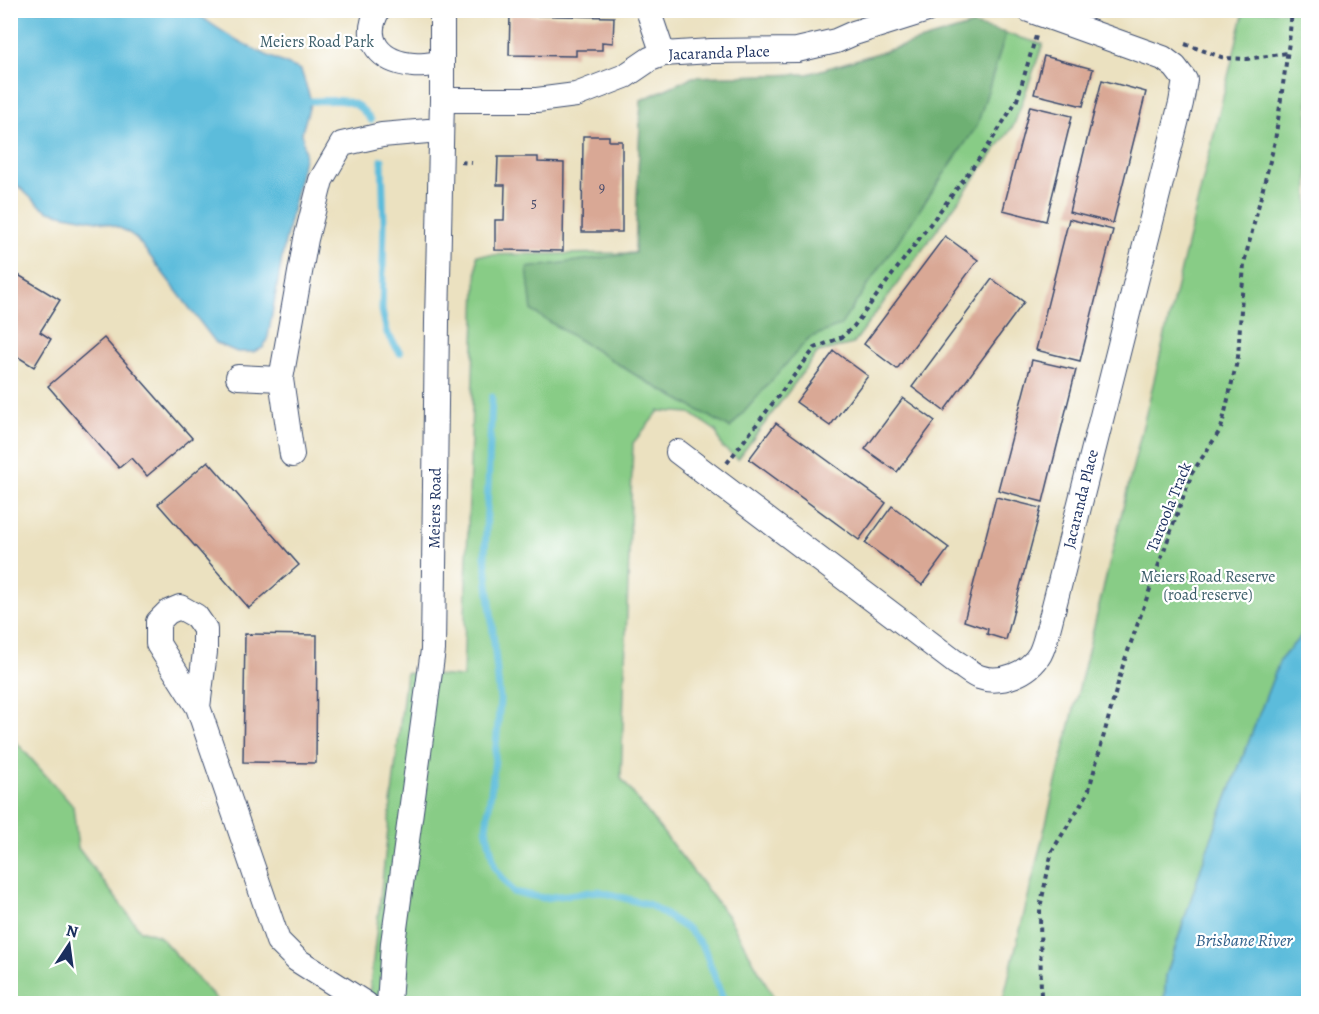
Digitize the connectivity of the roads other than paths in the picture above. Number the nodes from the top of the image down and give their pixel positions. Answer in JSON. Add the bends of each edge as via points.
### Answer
{"nodes":[{"id":1,"x":378,"y":10,"type":"edge"},
{"id":2,"x":442,"y":10,"type":"edge"},
{"id":3,"x":648,"y":10,"type":"edge"},
{"id":4,"x":927,"y":10,"type":"edge"},
{"id":5,"x":1034,"y":20,"type":"edge"},
{"id":6,"x":663,"y":54,"type":"junction"},
{"id":7,"x":441,"y":63,"type":"junction"},
{"id":8,"x":442,"y":100,"type":"junction"},
{"id":9,"x":428,"y":131,"type":"dead end"},
{"id":10,"x":238,"y":377,"type":"dead end"},
{"id":11,"x":281,"y":379,"type":"junction"},
{"id":12,"x":678,"y":452,"type":"dead end"},
{"id":13,"x":292,"y":455,"type":"dead end"},
{"id":14,"x":198,"y":706,"type":"dead end"},
{"id":15,"x":366,"y":1004,"type":"edge"},
{"id":16,"x":388,"y":1004,"type":"edge"}],
"edges":[{"from":1,"to":7,"type":"street","via":[[372,20],[372,40],[378,51],[413,65]]},
{"from":2,"to":7,"type":"street","name":"Meiers Road"},
{"from":3,"to":6,"type":"street"},
{"from":4,"to":6,"type":"street","name":"Jacaranda Place","via":[[797,50]]},
{"from":5,"to":12,"type":"street","name":"Jacaranda Place","via":[[1163,58],[1185,80],[1039,656],[1008,678],[979,677]]},
{"from":6,"to":8,"type":"street","name":"Jacaranda Place","via":[[624,76],[576,95],[537,100]]},
{"from":7,"to":8,"type":"street","name":"Meiers Road"},
{"from":8,"to":16,"type":"street","name":"Meiers Road","via":[[433,650]]},
{"from":9,"to":11,"type":"street","via":[[342,144],[321,180]]},
{"from":10,"to":11,"type":"street"},
{"from":11,"to":13,"type":"street"},
{"from":14,"to":15,"type":"street","via":[[278,941],[297,960]]}]}
